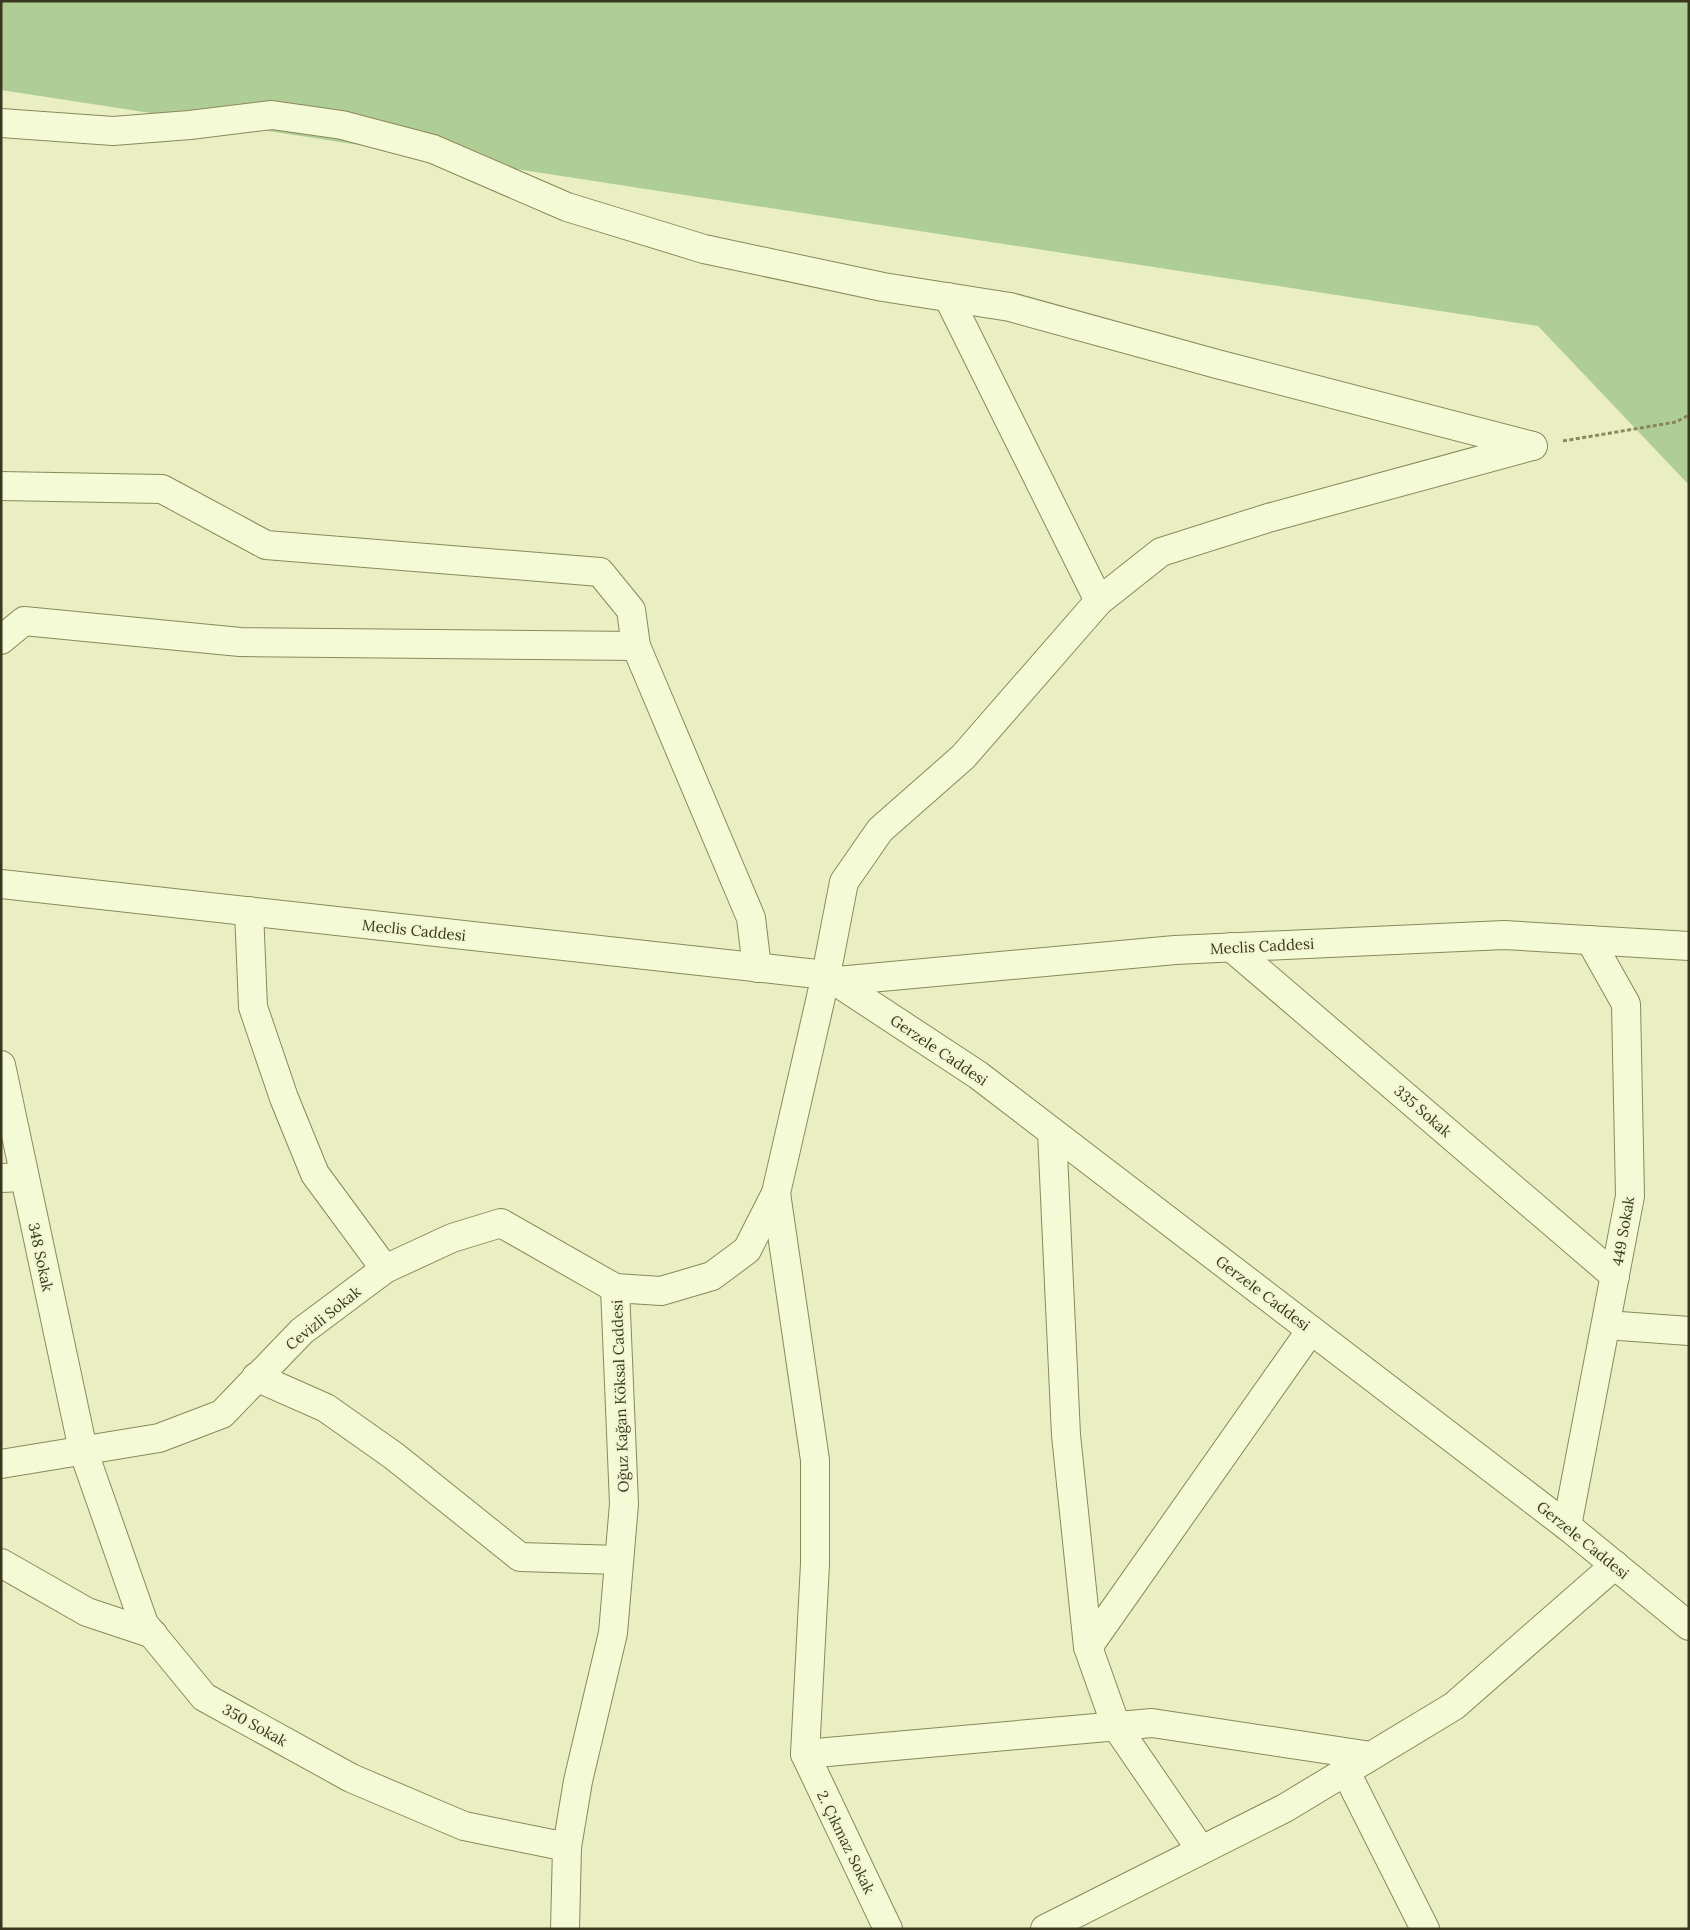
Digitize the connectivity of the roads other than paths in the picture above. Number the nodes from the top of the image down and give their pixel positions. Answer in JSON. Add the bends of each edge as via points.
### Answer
{"nodes":[{"id":1,"x":1,"y":124,"type":"edge"},
{"id":2,"x":948,"y":297,"type":"junction"},
{"id":3,"x":1,"y":486,"type":"edge"},
{"id":4,"x":1099,"y":601,"type":"junction"},
{"id":5,"x":1,"y":640,"type":"edge"},
{"id":6,"x":636,"y":646,"type":"junction"},
{"id":7,"x":1,"y":884,"type":"edge"},
{"id":8,"x":249,"y":911,"type":"junction"},
{"id":9,"x":1590,"y":940,"type":"junction"},
{"id":10,"x":1689,"y":946,"type":"edge"},
{"id":11,"x":1231,"y":947,"type":"junction"},
{"id":12,"x":756,"y":968,"type":"junction"},
{"id":13,"x":832,"y":978,"type":"junction"},
{"id":14,"x":1,"y":1065,"type":"edge"},
{"id":15,"x":1052,"y":1132,"type":"junction"},
{"id":16,"x":13,"y":1178,"type":"edge"},
{"id":17,"x":776,"y":1193,"type":"junction"},
{"id":18,"x":385,"y":1269,"type":"junction"},
{"id":19,"x":1615,"y":1276,"type":"junction"},
{"id":20,"x":615,"y":1288,"type":"junction"},
{"id":21,"x":1606,"y":1325,"type":"junction"},
{"id":22,"x":1311,"y":1330,"type":"junction"},
{"id":23,"x":1689,"y":1331,"type":"edge"},
{"id":24,"x":256,"y":1378,"type":"junction"},
{"id":25,"x":83,"y":1450,"type":"junction"},
{"id":26,"x":1,"y":1464,"type":"edge"},
{"id":27,"x":1567,"y":1526,"type":"junction"},
{"id":28,"x":619,"y":1560,"type":"junction"},
{"id":29,"x":1,"y":1563,"type":"edge"},
{"id":30,"x":1615,"y":1565,"type":"junction"},
{"id":31,"x":1689,"y":1626,"type":"edge"},
{"id":32,"x":153,"y":1634,"type":"junction"},
{"id":33,"x":1088,"y":1647,"type":"junction"},
{"id":34,"x":1116,"y":1726,"type":"junction"},
{"id":35,"x":804,"y":1754,"type":"junction"},
{"id":36,"x":1371,"y":1756,"type":"junction"},
{"id":37,"x":1346,"y":1772,"type":"junction"},
{"id":38,"x":567,"y":1847,"type":"junction"},
{"id":39,"x":1201,"y":1850,"type":"junction"},
{"id":40,"x":565,"y":1929,"type":"edge"},
{"id":41,"x":888,"y":1929,"type":"edge"},
{"id":42,"x":1045,"y":1929,"type":"edge"},
{"id":43,"x":1425,"y":1929,"type":"edge"}],
"edges":[{"from":1,"to":2,"type":"street","via":[[113,131],[272,115],[342,125],[433,149],[567,207],[704,249],[884,287]]},
{"from":2,"to":4,"type":"street"},
{"from":2,"to":4,"type":"street","name":"Oğuz Kağan Köksal Caddesi","via":[[1010,307],[1533,446],[1268,518],[1161,552]]},
{"from":3,"to":6,"type":"street","via":[[162,489],[266,545],[600,572],[631,610]]},
{"from":4,"to":13,"type":"street","name":"Oğuz Kağan Köksal Caddesi","via":[[963,757],[880,830],[844,882]]},
{"from":5,"to":6,"type":"street","via":[[24,621],[240,642]]},
{"from":6,"to":12,"type":"street","via":[[751,918]]},
{"from":7,"to":8,"type":"street","name":"Meclis Caddesi"},
{"from":8,"to":12,"type":"street","name":"Meclis Caddesi"},
{"from":8,"to":18,"type":"street","via":[[253,1007],[284,1098],[315,1174]]},
{"from":9,"to":10,"type":"street","name":"Meclis Caddesi"},
{"from":9,"to":11,"type":"street","name":"Meclis Caddesi","via":[[1504,935]]},
{"from":9,"to":19,"type":"street","name":"449 Sokak","via":[[1626,1004],[1630,1196]]},
{"from":11,"to":13,"type":"street","name":"Meclis Caddesi"},
{"from":11,"to":19,"type":"street","name":"335 Sokak"},
{"from":12,"to":13,"type":"street","name":"Meclis Caddesi"},
{"from":13,"to":15,"type":"street","name":"Gerzele Caddesi","via":[[978,1075]]},
{"from":13,"to":17,"type":"street","name":"Oğuz Kağan Köksal Caddesi"},
{"from":14,"to":16,"type":"street","name":"348 Sokak"},
{"from":15,"to":22,"type":"street","name":"Gerzele Caddesi"},
{"from":15,"to":33,"type":"street","via":[[1066,1435]]},
{"from":16,"to":25,"type":"street","name":"348 Sokak"},
{"from":17,"to":20,"type":"street","name":"Oğuz Kağan Köksal Caddesi","via":[[747,1250],[712,1276],[661,1291]]},
{"from":17,"to":35,"type":"street","via":[[815,1460],[815,1564]]},
{"from":18,"to":20,"type":"street","name":"Cevizli Sokak","via":[[452,1238],[501,1222]]},
{"from":18,"to":24,"type":"street","name":"Cevizli Sokak","via":[[302,1331]]},
{"from":19,"to":21,"type":"street","name":"449 Sokak"},
{"from":20,"to":28,"type":"street","name":"Oğuz Kağan Köksal Caddesi","via":[[624,1504]]},
{"from":21,"to":23,"type":"street"},
{"from":21,"to":27,"type":"street","name":"449 Sokak"},
{"from":22,"to":27,"type":"street","name":"Gerzele Caddesi"},
{"from":22,"to":33,"type":"street"},
{"from":24,"to":25,"type":"street","name":"Cevizli Sokak","via":[[222,1414],[158,1438]]},
{"from":24,"to":28,"type":"street","via":[[326,1408],[394,1456],[520,1557]]},
{"from":25,"to":26,"type":"street","name":"Cevizli Sokak"},
{"from":25,"to":32,"type":"street","name":"350 Sokak","via":[[144,1624]]},
{"from":27,"to":30,"type":"street","name":"Gerzele Caddesi"},
{"from":28,"to":38,"type":"street","name":"Oğuz Kağan Köksal Caddesi","via":[[613,1633],[578,1781]]},
{"from":29,"to":32,"type":"street","via":[[87,1612]]},
{"from":30,"to":31,"type":"street","name":"Gerzele Caddesi"},
{"from":30,"to":36,"type":"street","via":[[1454,1706]]},
{"from":32,"to":38,"type":"street","name":"350 Sokak","via":[[204,1696],[350,1778],[464,1826]]},
{"from":33,"to":34,"type":"street"},
{"from":34,"to":35,"type":"street"},
{"from":34,"to":36,"type":"street","via":[[1152,1723]]},
{"from":34,"to":39,"type":"street"},
{"from":35,"to":41,"type":"street","name":"2. Çıkmaz Sokak"},
{"from":36,"to":37,"type":"street"},
{"from":37,"to":39,"type":"street","via":[[1285,1808]]},
{"from":37,"to":43,"type":"street"},
{"from":38,"to":40,"type":"street","name":"Oğuz Kağan Köksal Caddesi"},
{"from":39,"to":42,"type":"street"}]}
